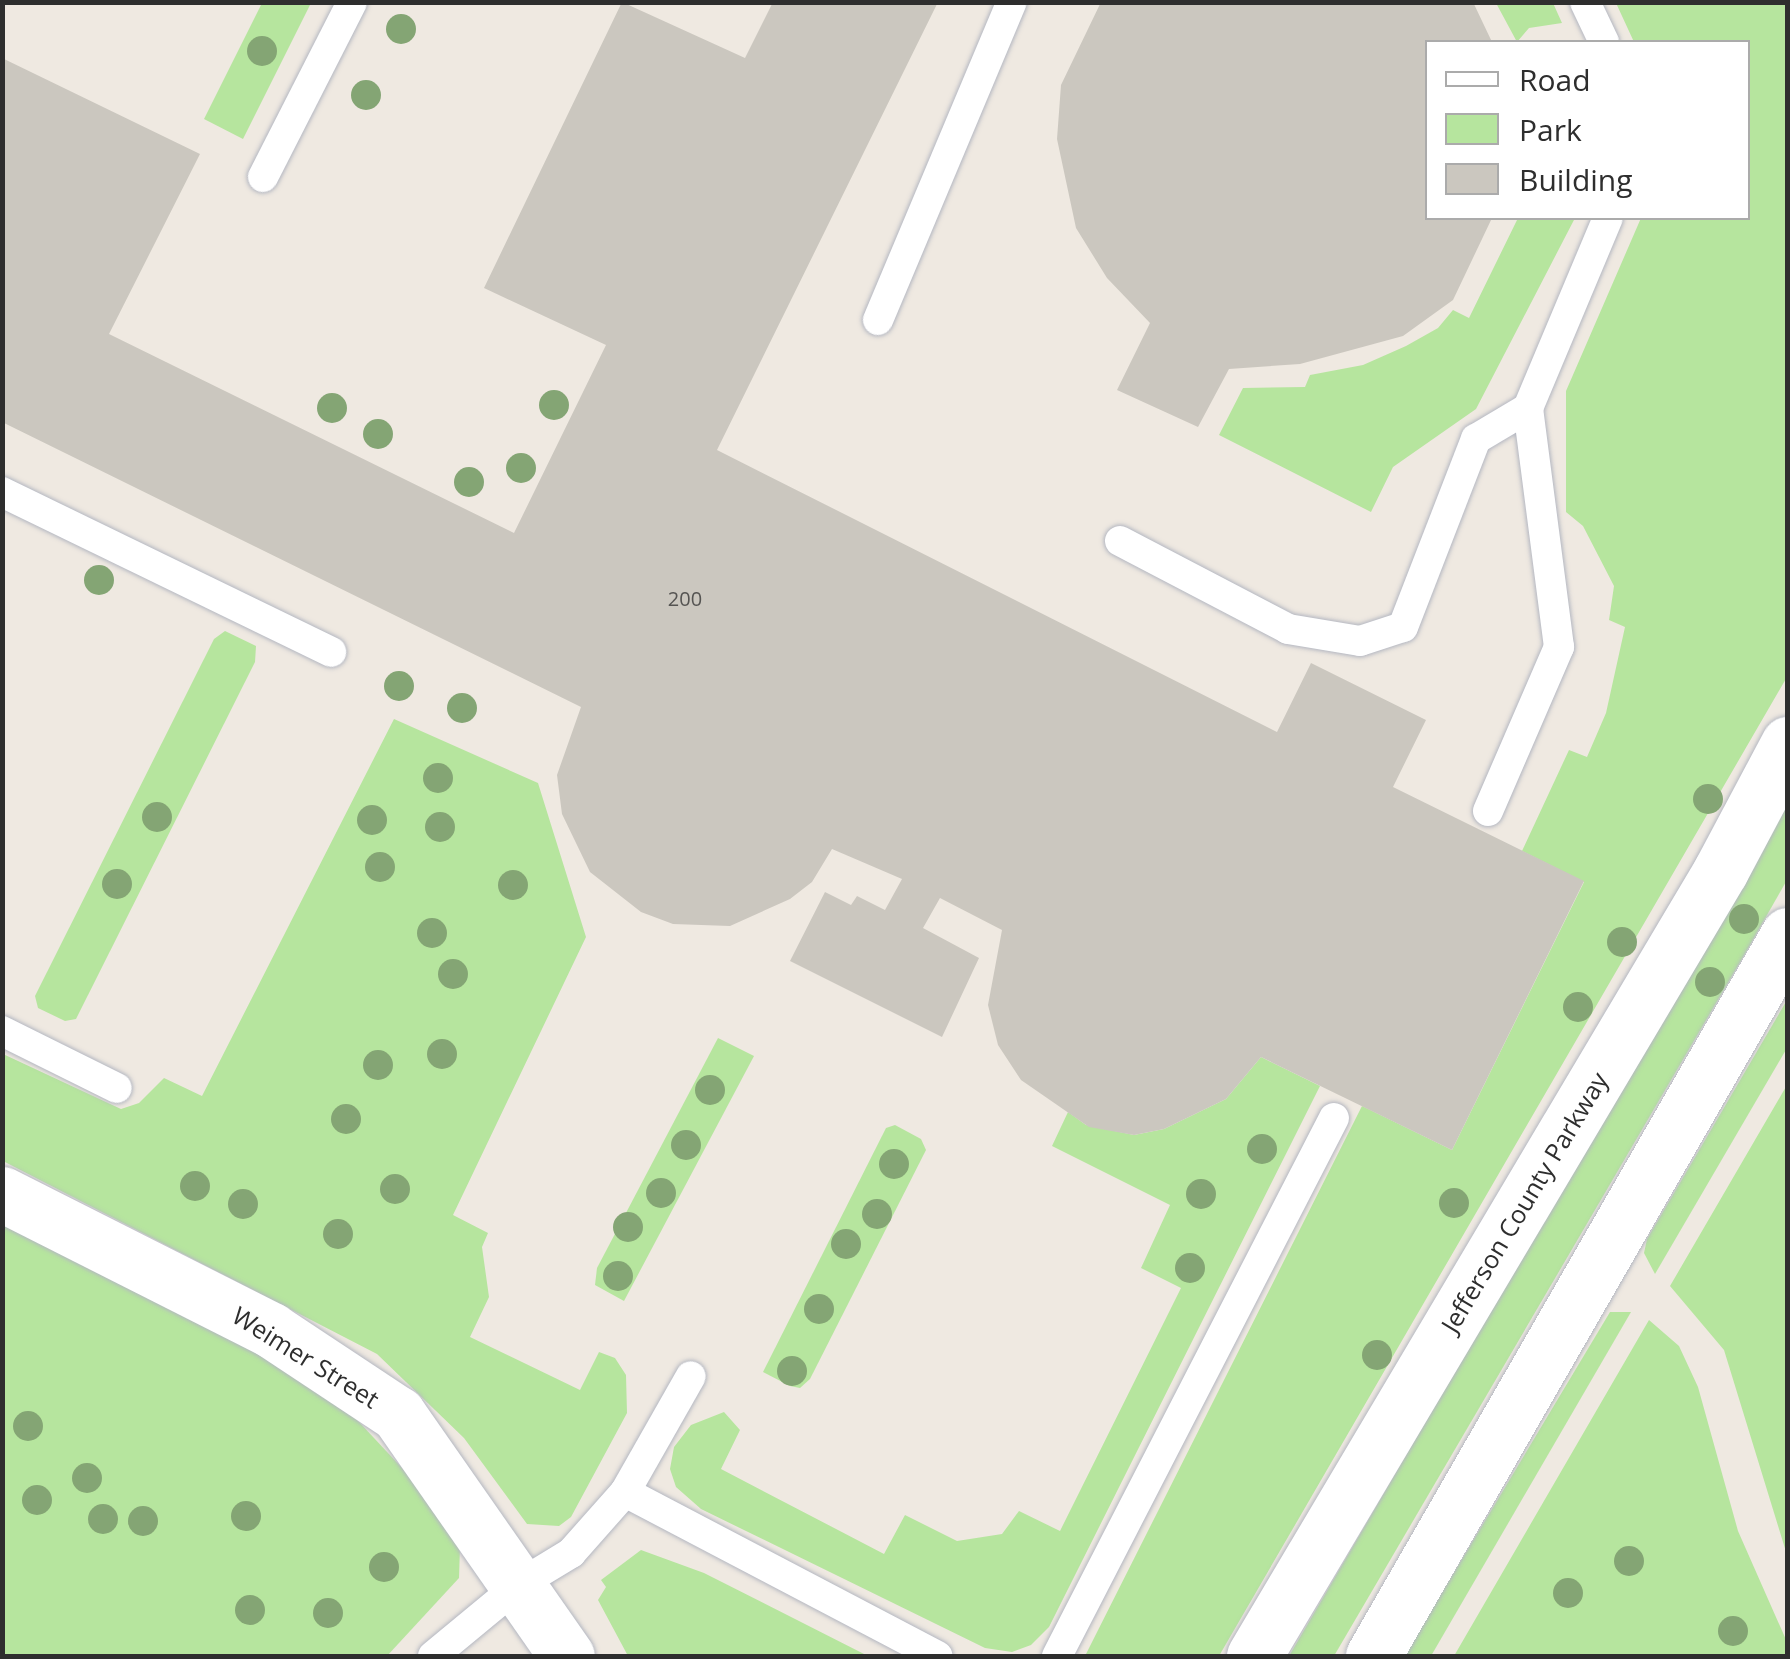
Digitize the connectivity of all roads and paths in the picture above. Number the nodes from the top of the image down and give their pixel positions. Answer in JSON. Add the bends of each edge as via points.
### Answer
{"nodes":[{"id":1,"x":352,"y":2,"type":"edge"},
{"id":2,"x":1012,"y":2,"type":"edge"},
{"id":3,"x":1585,"y":2,"type":"edge"},
{"id":4,"x":1603,"y":40,"type":"edge"},
{"id":5,"x":263,"y":176,"type":"dead end"},
{"id":6,"x":1607,"y":220,"type":"edge"},
{"id":7,"x":878,"y":320,"type":"dead end"},
{"id":8,"x":1528,"y":408,"type":"junction"},
{"id":9,"x":2,"y":492,"type":"edge"},
{"id":10,"x":1120,"y":541,"type":"dead end"},
{"id":11,"x":331,"y":652,"type":"dead end"},
{"id":12,"x":1788,"y":744,"type":"edge"},
{"id":13,"x":1488,"y":811,"type":"dead end"},
{"id":14,"x":1788,"y":935,"type":"edge"},
{"id":15,"x":2,"y":1031,"type":"edge"},
{"id":16,"x":116,"y":1088,"type":"dead end"},
{"id":17,"x":1334,"y":1118,"type":"dead end"},
{"id":18,"x":2,"y":1194,"type":"edge"},
{"id":19,"x":691,"y":1376,"type":"dead end"},
{"id":20,"x":624,"y":1492,"type":"junction"},
{"id":21,"x":520,"y":1584,"type":"junction"},
{"id":22,"x":432,"y":1656,"type":"edge"},
{"id":23,"x":567,"y":1656,"type":"edge"},
{"id":24,"x":938,"y":1656,"type":"edge"},
{"id":25,"x":1056,"y":1656,"type":"edge"},
{"id":26,"x":1254,"y":1656,"type":"edge"},
{"id":27,"x":1373,"y":1656,"type":"edge"}],
"edges":[{"from":1,"to":5,"type":"lane"},
{"from":2,"to":7,"type":"lane"},
{"from":3,"to":4,"type":"lane"},
{"from":6,"to":8,"type":"lane"},
{"from":8,"to":10,"type":"lane","via":[[1476,440],[1403,627],[1389,632],[1360,641],[1288,629]]},
{"from":8,"to":13,"type":"lane","via":[[1558,647]]},
{"from":9,"to":11,"type":"lane"},
{"from":12,"to":26,"type":"street","name":"Jefferson County Parkway","via":[[1722,870]]},
{"from":14,"to":27,"type":"street"},
{"from":15,"to":16,"type":"lane"},
{"from":17,"to":25,"type":"lane"},
{"from":18,"to":21,"type":"street","name":"Weimer Street","via":[[271,1330],[398,1414]]},
{"from":19,"to":20,"type":"lane"},
{"from":20,"to":21,"type":"lane","via":[[571,1553]]},
{"from":20,"to":24,"type":"lane"},
{"from":21,"to":22,"type":"lane"},
{"from":21,"to":23,"type":"street","name":"Weimer Street"}]}
